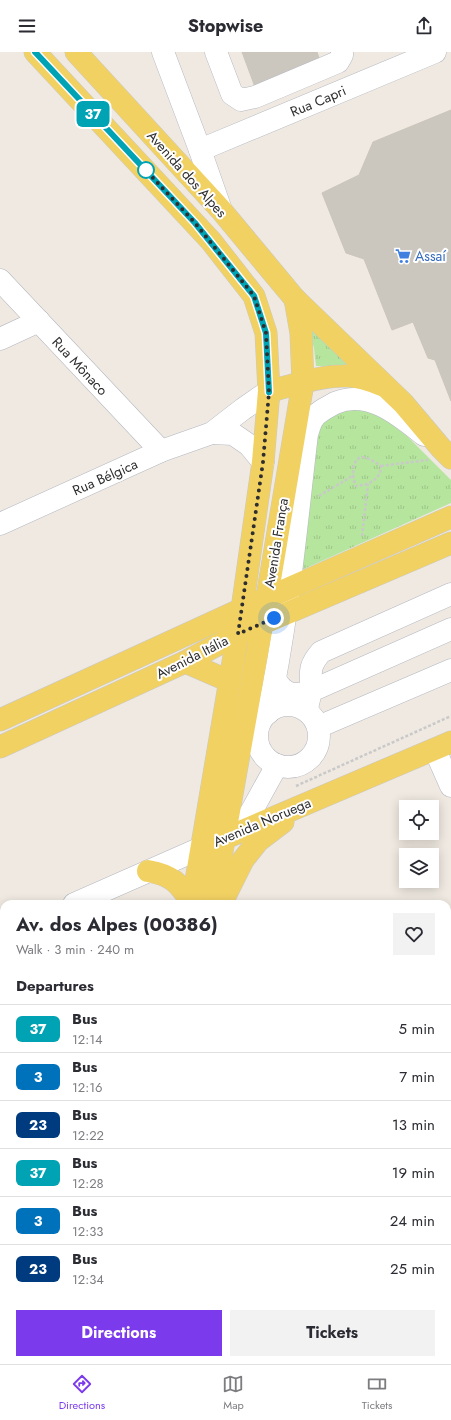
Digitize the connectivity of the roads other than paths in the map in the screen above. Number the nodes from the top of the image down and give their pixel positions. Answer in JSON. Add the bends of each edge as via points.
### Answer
{"nodes":[{"id":1,"x":35,"y":52,"type":"edge"},
{"id":2,"x":76,"y":52,"type":"edge"},
{"id":3,"x":163,"y":52,"type":"edge"},
{"id":4,"x":216,"y":52,"type":"edge"},
{"id":5,"x":342,"y":52,"type":"edge"},
{"id":6,"x":436,"y":52,"type":"edge"},
{"id":7,"x":200,"y":150,"type":"junction"},
{"id":8,"x":221,"y":210,"type":"junction"},
{"id":9,"x":0,"y":280,"type":"edge"},
{"id":10,"x":295,"y":299,"type":"junction"},
{"id":11,"x":39,"y":321,"type":"junction"},
{"id":12,"x":0,"y":338,"type":"edge"},
{"id":13,"x":302,"y":383,"type":"junction"},
{"id":14,"x":386,"y":387,"type":"junction"},
{"id":15,"x":269,"y":392,"type":"junction"},
{"id":16,"x":212,"y":433,"type":"junction"},
{"id":17,"x":161,"y":451,"type":"junction"},
{"id":18,"x":447,"y":454,"type":"edge"},
{"id":19,"x":263,"y":462,"type":"junction"},
{"id":20,"x":451,"y":517,"type":"edge"},
{"id":21,"x":0,"y":524,"type":"edge"},
{"id":22,"x":451,"y":543,"type":"edge"},
{"id":23,"x":288,"y":588,"type":"junction"},
{"id":24,"x":451,"y":594,"type":"edge"},
{"id":25,"x":267,"y":597,"type":"junction"},
{"id":26,"x":242,"y":609,"type":"junction"},
{"id":27,"x":286,"y":613,"type":"junction"},
{"id":28,"x":263,"y":623,"type":"junction"},
{"id":29,"x":451,"y":629,"type":"edge"},
{"id":30,"x":238,"y":634,"type":"junction"},
{"id":31,"x":278,"y":656,"type":"junction"},
{"id":32,"x":185,"y":662,"type":"junction"},
{"id":33,"x":310,"y":667,"type":"junction"},
{"id":34,"x":451,"y":670,"type":"edge"},
{"id":35,"x":275,"y":679,"type":"junction"},
{"id":36,"x":229,"y":681,"type":"junction"},
{"id":37,"x":451,"y":683,"type":"edge"},
{"id":38,"x":268,"y":713,"type":"junction"},
{"id":39,"x":313,"y":717,"type":"junction"},
{"id":40,"x":0,"y":720,"type":"edge"},
{"id":41,"x":443,"y":746,"type":"edge"},
{"id":42,"x":0,"y":747,"type":"edge"},
{"id":43,"x":277,"y":765,"type":"junction"},
{"id":44,"x":451,"y":786,"type":"edge"},
{"id":45,"x":306,"y":804,"type":"junction"},
{"id":46,"x":232,"y":835,"type":"junction"},
{"id":47,"x":202,"y":848,"type":"junction"},
{"id":48,"x":148,"y":871,"type":"junction"},
{"id":49,"x":83,"y":900,"type":"edge"},
{"id":50,"x":190,"y":900,"type":"edge"},
{"id":51,"x":193,"y":900,"type":"edge"},
{"id":52,"x":215,"y":900,"type":"edge"},
{"id":53,"x":223,"y":900,"type":"edge"}],
"edges":[{"from":1,"to":15,"type":"main road","name":"Avenida dos Alpes","via":[[195,223],[254,296],[266,333]]},
{"from":2,"to":8,"type":"main road","name":"Avenida dos Alpes"},
{"from":3,"to":7,"type":"street"},
{"from":4,"to":5,"type":"street","via":[[232,94],[241,100],[255,98],[338,62]]},
{"from":6,"to":7,"type":"street","name":"Rua Capri"},
{"from":7,"to":8,"type":"street"},
{"from":8,"to":10,"type":"main road","name":"Avenida dos Alpes"},
{"from":9,"to":11,"type":"street","name":"Rua Mônaco"},
{"from":10,"to":13,"type":"main road","name":"Avenida França","via":[[301,333]]},
{"from":10,"to":14,"type":"main road","name":"Avenida dos Alpes"},
{"from":11,"to":12,"type":"street"},
{"from":11,"to":17,"type":"street","name":"Rua Mônaco"},
{"from":13,"to":14,"type":"main road","via":[[343,376],[364,378]]},
{"from":13,"to":15,"type":"main road"},
{"from":13,"to":25,"type":"main road","name":"Avenida França"},
{"from":14,"to":18,"type":"main road","name":"Avenida dos Alpes"},
{"from":15,"to":16,"type":"street","name":"Rua Bélgica"},
{"from":15,"to":19,"type":"main road","name":"Avenida França"},
{"from":16,"to":17,"type":"street","name":"Rua Bélgica"},
{"from":16,"to":19,"type":"street","name":"Rua Bélgica","via":[[233,434],[249,445]]},
{"from":17,"to":21,"type":"street","name":"Rua Bélgica"},
{"from":18,"to":23,"type":"street","via":[[403,418],[370,401],[355,398],[326,407],[313,418],[307,434]]},
{"from":19,"to":26,"type":"main road","name":"Avenida França"},
{"from":20,"to":23,"type":"main road","name":"Avenida Itália"},
{"from":22,"to":27,"type":"main road","name":"Avenida Itália"},
{"from":23,"to":25,"type":"main road","name":"Avenida Itália"},
{"from":23,"to":27,"type":"street"},
{"from":24,"to":33,"type":"street","via":[[321,652]]},
{"from":25,"to":26,"type":"main road","name":"Avenida Itália"},
{"from":25,"to":28,"type":"main road","name":"Avenida França"},
{"from":26,"to":30,"type":"main road","name":"Avenida França"},
{"from":26,"to":40,"type":"main road","name":"Avenida Itália"},
{"from":27,"to":28,"type":"main road","name":"Avenida Itália"},
{"from":27,"to":31,"type":"street"},
{"from":28,"to":30,"type":"main road","name":"Avenida Itália"},
{"from":28,"to":46,"type":"main road","name":"Avenida França"},
{"from":29,"to":39,"type":"street"},
{"from":30,"to":32,"type":"main road","name":"Avenida Itália"},
{"from":30,"to":36,"type":"main road","name":"Avenida França"},
{"from":31,"to":33,"type":"street","via":[[283,665],[292,670]]},
{"from":31,"to":35,"type":"street"},
{"from":32,"to":36,"type":"main road"},
{"from":32,"to":42,"type":"main road","name":"Avenida Itália"},
{"from":33,"to":39,"type":"street"},
{"from":34,"to":39,"type":"street"},
{"from":35,"to":38,"type":"street"},
{"from":35,"to":39,"type":"street","via":[[279,688],[286,692],[301,694]]},
{"from":36,"to":47,"type":"main road","name":"Avenida França"},
{"from":37,"to":39,"type":"street"},
{"from":38,"to":39,"type":"street","via":[[276,707],[286,705],[297,706]]},
{"from":38,"to":43,"type":"street","via":[[261,721],[258,741],[261,751]]},
{"from":39,"to":43,"type":"street","via":[[312,755],[296,766]]},
{"from":41,"to":44,"type":"street"},
{"from":41,"to":45,"type":"main road","name":"Avenida Noruega"},
{"from":43,"to":46,"type":"street"},
{"from":45,"to":46,"type":"main road","name":"Avenida Noruega"},
{"from":45,"to":53,"type":"main road","via":[[258,841],[244,860]]},
{"from":46,"to":47,"type":"main road","name":"Avenida Noruega"},
{"from":46,"to":52,"type":"main road","name":"Avenida França"},
{"from":47,"to":48,"type":"street","name":"Avenida Noruega"},
{"from":47,"to":51,"type":"main road","name":"Avenida França"},
{"from":48,"to":49,"type":"street","name":"Avenida Noruega"},
{"from":48,"to":50,"type":"main road","via":[[161,873],[172,879]]}]}
